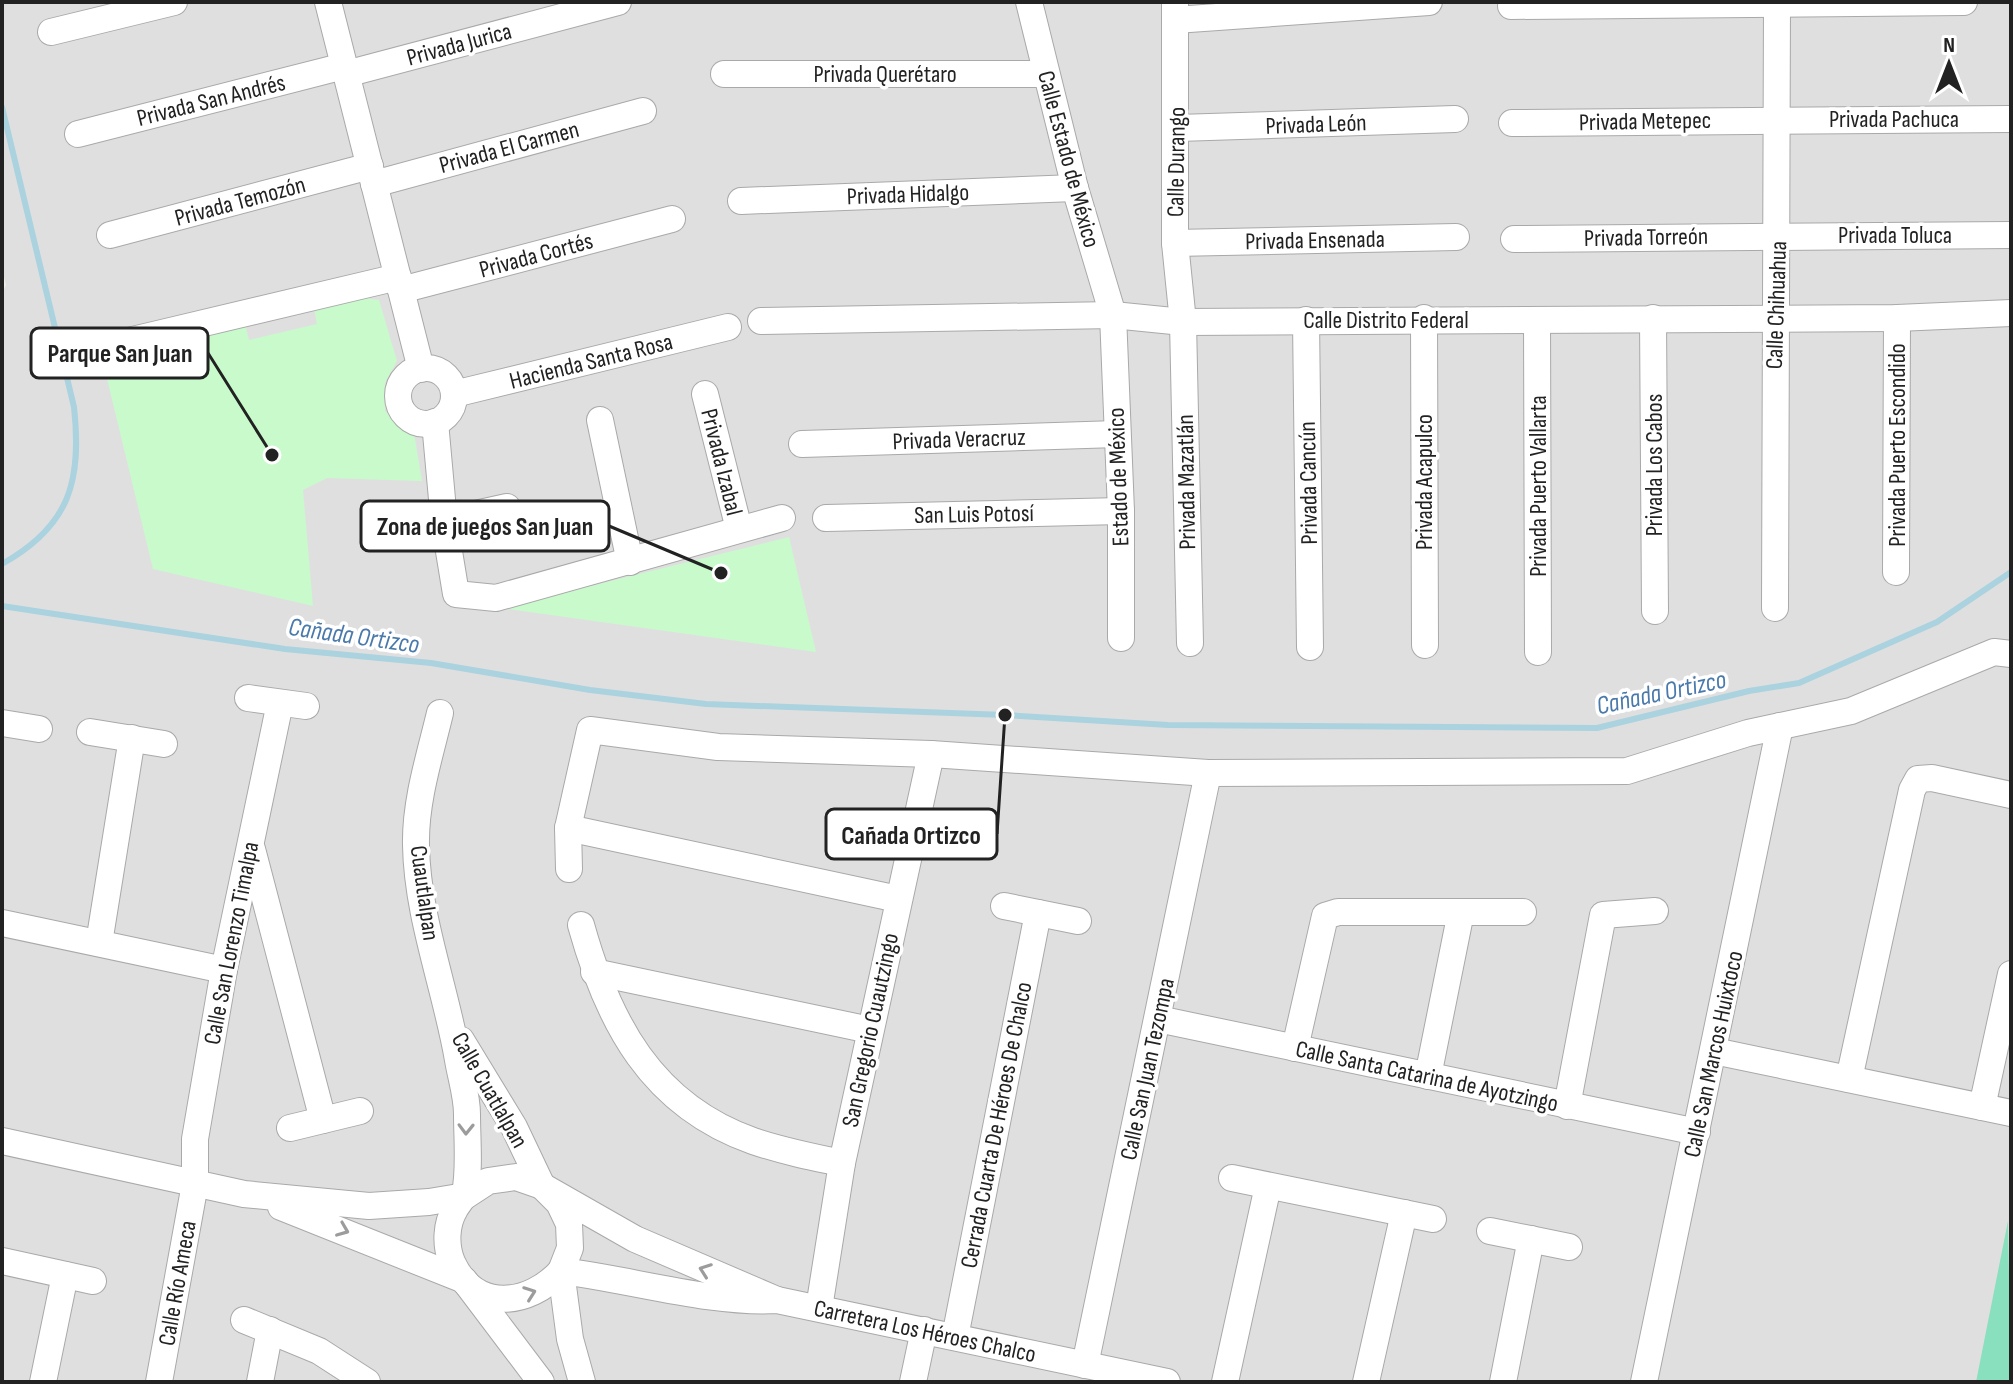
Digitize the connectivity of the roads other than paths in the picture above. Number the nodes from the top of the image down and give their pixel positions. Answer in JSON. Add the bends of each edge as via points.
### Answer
{"nodes":[{"id":1,"x":174,"y":2,"type":"edge"},
{"id":2,"x":328,"y":2,"type":"edge"},
{"id":3,"x":618,"y":2,"type":"edge"},
{"id":4,"x":1029,"y":2,"type":"edge"},
{"id":5,"x":1429,"y":2,"type":"edge"},
{"id":6,"x":1964,"y":2,"type":"edge"},
{"id":7,"x":1777,"y":3,"type":"edge"},
{"id":8,"x":1511,"y":6,"type":"dead end"},
{"id":9,"x":1175,"y":11,"type":"edge"},
{"id":10,"x":51,"y":32,"type":"dead end"},
{"id":11,"x":345,"y":70,"type":"junction"},
{"id":12,"x":724,"y":74,"type":"dead end"},
{"id":13,"x":1046,"y":74,"type":"junction"},
{"id":14,"x":643,"y":111,"type":"dead end"},
{"id":15,"x":1455,"y":119,"type":"dead end"},
{"id":16,"x":2011,"y":119,"type":"edge"},
{"id":17,"x":1778,"y":120,"type":"junction"},
{"id":18,"x":1512,"y":123,"type":"dead end"},
{"id":19,"x":1178,"y":128,"type":"junction"},
{"id":20,"x":78,"y":134,"type":"dead end"},
{"id":21,"x":372,"y":175,"type":"junction"},
{"id":22,"x":1075,"y":188,"type":"junction"},
{"id":23,"x":741,"y":201,"type":"dead end"},
{"id":24,"x":672,"y":219,"type":"dead end"},
{"id":25,"x":110,"y":235,"type":"dead end"},
{"id":26,"x":1778,"y":235,"type":"junction"},
{"id":27,"x":2011,"y":235,"type":"edge"},
{"id":28,"x":1456,"y":237,"type":"dead end"},
{"id":29,"x":1514,"y":239,"type":"dead end"},
{"id":30,"x":1175,"y":243,"type":"junction"},
{"id":31,"x":399,"y":284,"type":"junction"},
{"id":32,"x":2011,"y":313,"type":"edge"},
{"id":33,"x":1113,"y":315,"type":"junction"},
{"id":34,"x":1773,"y":316,"type":"junction"},
{"id":35,"x":1424,"y":318,"type":"junction"},
{"id":36,"x":1653,"y":318,"type":"junction"},
{"id":37,"x":1897,"y":318,"type":"junction"},
{"id":38,"x":1306,"y":320,"type":"junction"},
{"id":39,"x":1537,"y":320,"type":"junction"},
{"id":40,"x":761,"y":321,"type":"dead end"},
{"id":41,"x":1183,"y":322,"type":"junction"},
{"id":42,"x":728,"y":327,"type":"dead end"},
{"id":43,"x":103,"y":347,"type":"dead end"},
{"id":44,"x":421,"y":369,"type":"junction"},
{"id":45,"x":454,"y":394,"type":"junction"},
{"id":46,"x":705,"y":394,"type":"dead end"},
{"id":47,"x":600,"y":420,"type":"dead end"},
{"id":48,"x":435,"y":422,"type":"junction"},
{"id":49,"x":1117,"y":434,"type":"junction"},
{"id":50,"x":802,"y":444,"type":"dead end"},
{"id":51,"x":507,"y":507,"type":"dead end"},
{"id":52,"x":1121,"y":511,"type":"junction"},
{"id":53,"x":782,"y":518,"type":"dead end"},
{"id":54,"x":826,"y":518,"type":"dead end"},
{"id":55,"x":444,"y":521,"type":"junction"},
{"id":56,"x":739,"y":529,"type":"junction"},
{"id":57,"x":630,"y":562,"type":"junction"},
{"id":58,"x":1896,"y":572,"type":"dead end"},
{"id":59,"x":1775,"y":608,"type":"dead end"},
{"id":60,"x":1655,"y":611,"type":"dead end"},
{"id":61,"x":1121,"y":638,"type":"dead end"},
{"id":62,"x":1190,"y":643,"type":"dead end"},
{"id":63,"x":1425,"y":645,"type":"dead end"},
{"id":64,"x":1310,"y":647,"type":"dead end"},
{"id":65,"x":1538,"y":652,"type":"dead end"},
{"id":66,"x":2011,"y":654,"type":"edge"},
{"id":67,"x":248,"y":698,"type":"dead end"},
{"id":68,"x":280,"y":703,"type":"junction"},
{"id":69,"x":306,"y":706,"type":"dead end"},
{"id":70,"x":440,"y":713,"type":"dead end"},
{"id":71,"x":2,"y":723,"type":"edge"},
{"id":72,"x":1780,"y":726,"type":"junction"},
{"id":73,"x":39,"y":729,"type":"dead end"},
{"id":74,"x":90,"y":732,"type":"dead end"},
{"id":75,"x":132,"y":738,"type":"junction"},
{"id":76,"x":164,"y":744,"type":"dead end"},
{"id":77,"x":931,"y":754,"type":"junction"},
{"id":78,"x":1208,"y":773,"type":"junction"},
{"id":79,"x":2011,"y":795,"type":"edge"},
{"id":80,"x":568,"y":828,"type":"junction"},
{"id":81,"x":251,"y":842,"type":"junction"},
{"id":82,"x":569,"y":869,"type":"dead end"},
{"id":83,"x":898,"y":899,"type":"junction"},
{"id":84,"x":1004,"y":906,"type":"dead end"},
{"id":85,"x":1655,"y":911,"type":"dead end"},
{"id":86,"x":1461,"y":912,"type":"junction"},
{"id":87,"x":1523,"y":912,"type":"dead end"},
{"id":88,"x":1038,"y":913,"type":"junction"},
{"id":89,"x":1078,"y":921,"type":"dead end"},
{"id":90,"x":2,"y":923,"type":"edge"},
{"id":91,"x":581,"y":925,"type":"dead end"},
{"id":92,"x":99,"y":943,"type":"junction"},
{"id":93,"x":224,"y":970,"type":"junction"},
{"id":94,"x":594,"y":972,"type":"junction"},
{"id":95,"x":2011,"y":974,"type":"edge"},
{"id":96,"x":1158,"y":1019,"type":"junction"},
{"id":97,"x":452,"y":1024,"type":"junction"},
{"id":98,"x":870,"y":1030,"type":"junction"},
{"id":99,"x":1295,"y":1048,"type":"junction"},
{"id":100,"x":1714,"y":1051,"type":"junction"},
{"id":101,"x":1428,"y":1076,"type":"junction"},
{"id":102,"x":1849,"y":1079,"type":"junction"},
{"id":103,"x":1567,"y":1106,"type":"junction"},
{"id":104,"x":1982,"y":1107,"type":"junction"},
{"id":105,"x":360,"y":1111,"type":"dead end"},
{"id":106,"x":2011,"y":1113,"type":"edge"},
{"id":107,"x":323,"y":1120,"type":"junction"},
{"id":108,"x":290,"y":1128,"type":"dead end"},
{"id":109,"x":1697,"y":1132,"type":"junction"},
{"id":110,"x":2,"y":1141,"type":"edge"},
{"id":111,"x":842,"y":1163,"type":"junction"},
{"id":112,"x":1232,"y":1178,"type":"dead end"},
{"id":113,"x":195,"y":1184,"type":"junction"},
{"id":114,"x":542,"y":1186,"type":"junction"},
{"id":115,"x":1268,"y":1186,"type":"junction"},
{"id":116,"x":244,"y":1194,"type":"junction"},
{"id":117,"x":465,"y":1196,"type":"junction"},
{"id":118,"x":1404,"y":1213,"type":"junction"},
{"id":119,"x":1433,"y":1219,"type":"dead end"},
{"id":120,"x":1490,"y":1231,"type":"dead end"},
{"id":121,"x":1531,"y":1239,"type":"junction"},
{"id":122,"x":1569,"y":1247,"type":"dead end"},
{"id":123,"x":2,"y":1261,"type":"edge"},
{"id":124,"x":458,"y":1271,"type":"junction"},
{"id":125,"x":561,"y":1271,"type":"junction"},
{"id":126,"x":65,"y":1275,"type":"junction"},
{"id":127,"x":93,"y":1281,"type":"dead end"},
{"id":128,"x":777,"y":1300,"type":"junction"},
{"id":129,"x":819,"y":1308,"type":"junction"},
{"id":130,"x":244,"y":1320,"type":"dead end"},
{"id":131,"x":270,"y":1330,"type":"junction"},
{"id":132,"x":924,"y":1330,"type":"junction"},
{"id":133,"x":955,"y":1337,"type":"junction"},
{"id":134,"x":1085,"y":1365,"type":"junction"},
{"id":135,"x":43,"y":1382,"type":"edge"},
{"id":136,"x":159,"y":1382,"type":"edge"},
{"id":137,"x":260,"y":1382,"type":"edge"},
{"id":138,"x":366,"y":1382,"type":"edge"},
{"id":139,"x":541,"y":1382,"type":"edge"},
{"id":140,"x":582,"y":1382,"type":"edge"},
{"id":141,"x":913,"y":1382,"type":"edge"},
{"id":142,"x":1167,"y":1382,"type":"edge"},
{"id":143,"x":1225,"y":1382,"type":"edge"},
{"id":144,"x":1366,"y":1382,"type":"edge"},
{"id":145,"x":1503,"y":1382,"type":"edge"},
{"id":146,"x":1644,"y":1382,"type":"edge"}],
"edges":[{"from":1,"to":10,"type":"street"},
{"from":2,"to":11,"type":"street"},
{"from":3,"to":11,"type":"street","name":"Privada Jurica"},
{"from":4,"to":13,"type":"street","name":"Calle Estado de México"},
{"from":5,"to":9,"type":"street"},
{"from":6,"to":7,"type":"street"},
{"from":7,"to":8,"type":"street"},
{"from":7,"to":17,"type":"street","name":"Calle Chihuahua"},
{"from":9,"to":19,"type":"street","name":"Calle Durango"},
{"from":11,"to":20,"type":"street","name":"Privada San Andrés"},
{"from":11,"to":21,"type":"street"},
{"from":12,"to":13,"type":"street","name":"Privada Querétaro"},
{"from":13,"to":22,"type":"street","name":"Calle Estado de México"},
{"from":14,"to":21,"type":"street","name":"Privada El Carmen"},
{"from":15,"to":19,"type":"street","name":"Privada León"},
{"from":16,"to":17,"type":"street","name":"Privada Pachuca"},
{"from":17,"to":18,"type":"street","name":"Privada Metepec"},
{"from":17,"to":26,"type":"street","name":"Calle Chihuahua"},
{"from":19,"to":30,"type":"street","name":"Calle Durango"},
{"from":21,"to":25,"type":"street","name":"Privada Temozón"},
{"from":21,"to":31,"type":"street"},
{"from":22,"to":23,"type":"street","name":"Privada Hidalgo"},
{"from":22,"to":33,"type":"street","name":"Calle Estado de México"},
{"from":24,"to":31,"type":"street","name":"Privada Cortés"},
{"from":26,"to":27,"type":"street","name":"Privada Toluca"},
{"from":26,"to":29,"type":"street","name":"Privada Torreón"},
{"from":26,"to":34,"type":"street","name":"Calle Chihuahua"},
{"from":28,"to":30,"type":"street","name":"Privada Ensenada"},
{"from":30,"to":41,"type":"street","name":"Calle Durango"},
{"from":31,"to":43,"type":"street","name":"Privada Cortés"},
{"from":31,"to":44,"type":"street"},
{"from":32,"to":37,"type":"street","name":"Calle Distrito Federal"},
{"from":33,"to":40,"type":"street","name":"Calle Distrito Federal"},
{"from":33,"to":41,"type":"street","name":"Calle Distrito Federal"},
{"from":33,"to":49,"type":"street","name":"Estado de México"},
{"from":34,"to":36,"type":"street","name":"Calle Distrito Federal"},
{"from":34,"to":37,"type":"street","name":"Calle Distrito Federal"},
{"from":34,"to":59,"type":"street","name":"Calle Chihuahua"},
{"from":35,"to":38,"type":"street","name":"Calle Distrito Federal"},
{"from":35,"to":39,"type":"street","name":"Calle Distrito Federal"},
{"from":35,"to":63,"type":"street","name":"Privada Acapulco"},
{"from":36,"to":39,"type":"street","name":"Calle Distrito Federal"},
{"from":36,"to":60,"type":"street","name":"Privada Los Cabos"},
{"from":37,"to":58,"type":"street","name":"Privada Puerto Escondido"},
{"from":38,"to":41,"type":"street","name":"Calle Distrito Federal"},
{"from":38,"to":64,"type":"street","name":"Privada Cancún"},
{"from":39,"to":65,"type":"street","name":"Privada Puerto Vallarta"},
{"from":41,"to":62,"type":"street","name":"Privada Mazatlán"},
{"from":42,"to":45,"type":"street","name":"Hacienda Santa Rosa"},
{"from":44,"to":45,"type":"street","via":[[445,376]]},
{"from":44,"to":48,"type":"street","via":[[401,385],[399,403],[417,423]]},
{"from":45,"to":48,"type":"street","via":[[450,411]]},
{"from":46,"to":56,"type":"street","name":"Privada Izabal"},
{"from":47,"to":57,"type":"street"},
{"from":48,"to":55,"type":"street"},
{"from":49,"to":50,"type":"street","name":"Privada Veracruz"},
{"from":49,"to":52,"type":"street","name":"Estado de México"},
{"from":51,"to":55,"type":"street"},
{"from":52,"to":54,"type":"street","name":"San Luis Potosí"},
{"from":52,"to":61,"type":"street","name":"Estado de México"},
{"from":53,"to":56,"type":"street"},
{"from":55,"to":57,"type":"street","via":[[456,594],[496,598]]},
{"from":56,"to":57,"type":"street"},
{"from":66,"to":72,"type":"street","via":[[1994,652],[1851,711]]},
{"from":67,"to":68,"type":"street"},
{"from":68,"to":69,"type":"street"},
{"from":68,"to":81,"type":"street","name":"Calle San Lorenzo Timalpa"},
{"from":70,"to":97,"type":"street","name":"Cuautlalpan","via":[[415,844],[423,906]]},
{"from":71,"to":73,"type":"street"},
{"from":72,"to":78,"type":"street","via":[[1627,771]]},
{"from":72,"to":100,"type":"street","name":"Calle San Marcos Huixtoco"},
{"from":74,"to":75,"type":"street"},
{"from":75,"to":76,"type":"street"},
{"from":75,"to":92,"type":"street"},
{"from":77,"to":78,"type":"street"},
{"from":77,"to":80,"type":"street","via":[[718,747],[590,730]]},
{"from":77,"to":83,"type":"street","name":"San Gregorio Cuautzingo"},
{"from":78,"to":96,"type":"street","name":"Calle San Juan Tezompa"},
{"from":79,"to":102,"type":"street","via":[[1918,779]]},
{"from":80,"to":82,"type":"street"},
{"from":80,"to":83,"type":"street"},
{"from":81,"to":93,"type":"street","name":"Calle San Lorenzo Timalpa"},
{"from":81,"to":107,"type":"street"},
{"from":83,"to":98,"type":"street","name":"San Gregorio Cuautzingo"},
{"from":84,"to":88,"type":"street"},
{"from":85,"to":103,"type":"street","via":[[1603,915]]},
{"from":86,"to":87,"type":"street"},
{"from":86,"to":99,"type":"street","via":[[1325,916]]},
{"from":86,"to":101,"type":"street"},
{"from":88,"to":89,"type":"street"},
{"from":88,"to":133,"type":"street","name":"Cerrada Cuarta De Héroes De Chalco"},
{"from":90,"to":92,"type":"street"},
{"from":91,"to":94,"type":"street"},
{"from":92,"to":93,"type":"street"},
{"from":93,"to":113,"type":"street","name":"Calle San Lorenzo Timalpa","via":[[195,1139]]},
{"from":94,"to":98,"type":"street"},
{"from":94,"to":111,"type":"street","via":[[615,1022],[635,1052],[693,1110],[750,1140]]},
{"from":95,"to":104,"type":"street"},
{"from":96,"to":99,"type":"street","name":"Calle Santa Catarina de Ayotzingo"},
{"from":96,"to":134,"type":"street","name":"Calle San Juan Tezompa"},
{"from":97,"to":114,"type":"street","name":"Calle Cuatlalpan","via":[[514,1127]]},
{"from":97,"to":117,"type":"street","name":"Calle Cuatlalpan","one_way":true,"via":[[467,1109]]},
{"from":98,"to":111,"type":"street","name":"San Gregorio Cuautzingo"},
{"from":99,"to":101,"type":"street","name":"Calle Santa Catarina de Ayotzingo"},
{"from":100,"to":102,"type":"street"},
{"from":100,"to":109,"type":"street","name":"Calle San Marcos Huixtoco"},
{"from":101,"to":103,"type":"street","name":"Calle Santa Catarina de Ayotzingo"},
{"from":102,"to":104,"type":"street"},
{"from":103,"to":109,"type":"street","name":"Calle Santa Catarina de Ayotzingo"},
{"from":104,"to":106,"type":"street"},
{"from":105,"to":107,"type":"street"},
{"from":107,"to":108,"type":"street"},
{"from":109,"to":146,"type":"street","name":"Calle San Marcos Huixtoco"},
{"from":110,"to":113,"type":"street","name":"Carretera Los Héroes Chalco"},
{"from":111,"to":129,"type":"street","name":"San Gregorio Cuautzingo"},
{"from":112,"to":115,"type":"street"},
{"from":113,"to":116,"type":"street","name":"Carretera Los Héroes Chalco"},
{"from":113,"to":136,"type":"street","name":"Calle Río Ameca"},
{"from":114,"to":117,"type":"street","name":"Carretera Los Héroes Chalco","via":[[516,1177],[488,1181]]},
{"from":114,"to":125,"type":"street","name":"Calle Cuatlalpan","via":[[559,1203],[569,1224],[570,1248]]},
{"from":128,"to":114,"type":"street","name":"Carretera Los Héroes Chalco","one_way":true,"via":[[635,1239]]},
{"from":115,"to":118,"type":"street"},
{"from":115,"to":143,"type":"street"},
{"from":116,"to":117,"type":"street","name":"Carretera Los Héroes Chalco","via":[[369,1206]]},
{"from":116,"to":124,"type":"street","name":"Carretera Los Héroes Chalco","one_way":true},
{"from":117,"to":124,"type":"street","name":"Calle Cuatlalpan","via":[[448,1227]]},
{"from":118,"to":119,"type":"street"},
{"from":118,"to":144,"type":"street"},
{"from":120,"to":121,"type":"street"},
{"from":121,"to":122,"type":"street"},
{"from":121,"to":145,"type":"street"},
{"from":123,"to":126,"type":"street"},
{"from":124,"to":125,"type":"street","name":"Carretera Los Héroes Chalco","one_way":true,"via":[[482,1293],[504,1300],[546,1287]]},
{"from":124,"to":139,"type":"street"},
{"from":125,"to":128,"type":"street","name":"Carretera Los Héroes Chalco","via":[[743,1302]]},
{"from":125,"to":140,"type":"street","name":"Calle Cuatlalpan"},
{"from":126,"to":127,"type":"street"},
{"from":126,"to":135,"type":"street"},
{"from":128,"to":129,"type":"street","name":"Carretera Los Héroes Chalco"},
{"from":129,"to":132,"type":"street","name":"Carretera Los Héroes Chalco"},
{"from":130,"to":131,"type":"street"},
{"from":131,"to":137,"type":"street"},
{"from":131,"to":138,"type":"street","via":[[319,1351]]},
{"from":132,"to":133,"type":"street","name":"Carretera Los Héroes Chalco"},
{"from":132,"to":141,"type":"street"},
{"from":133,"to":134,"type":"street","name":"Carretera Los Héroes Chalco"},
{"from":134,"to":142,"type":"street","name":"Carretera Los Héroes Chalco"}]}
